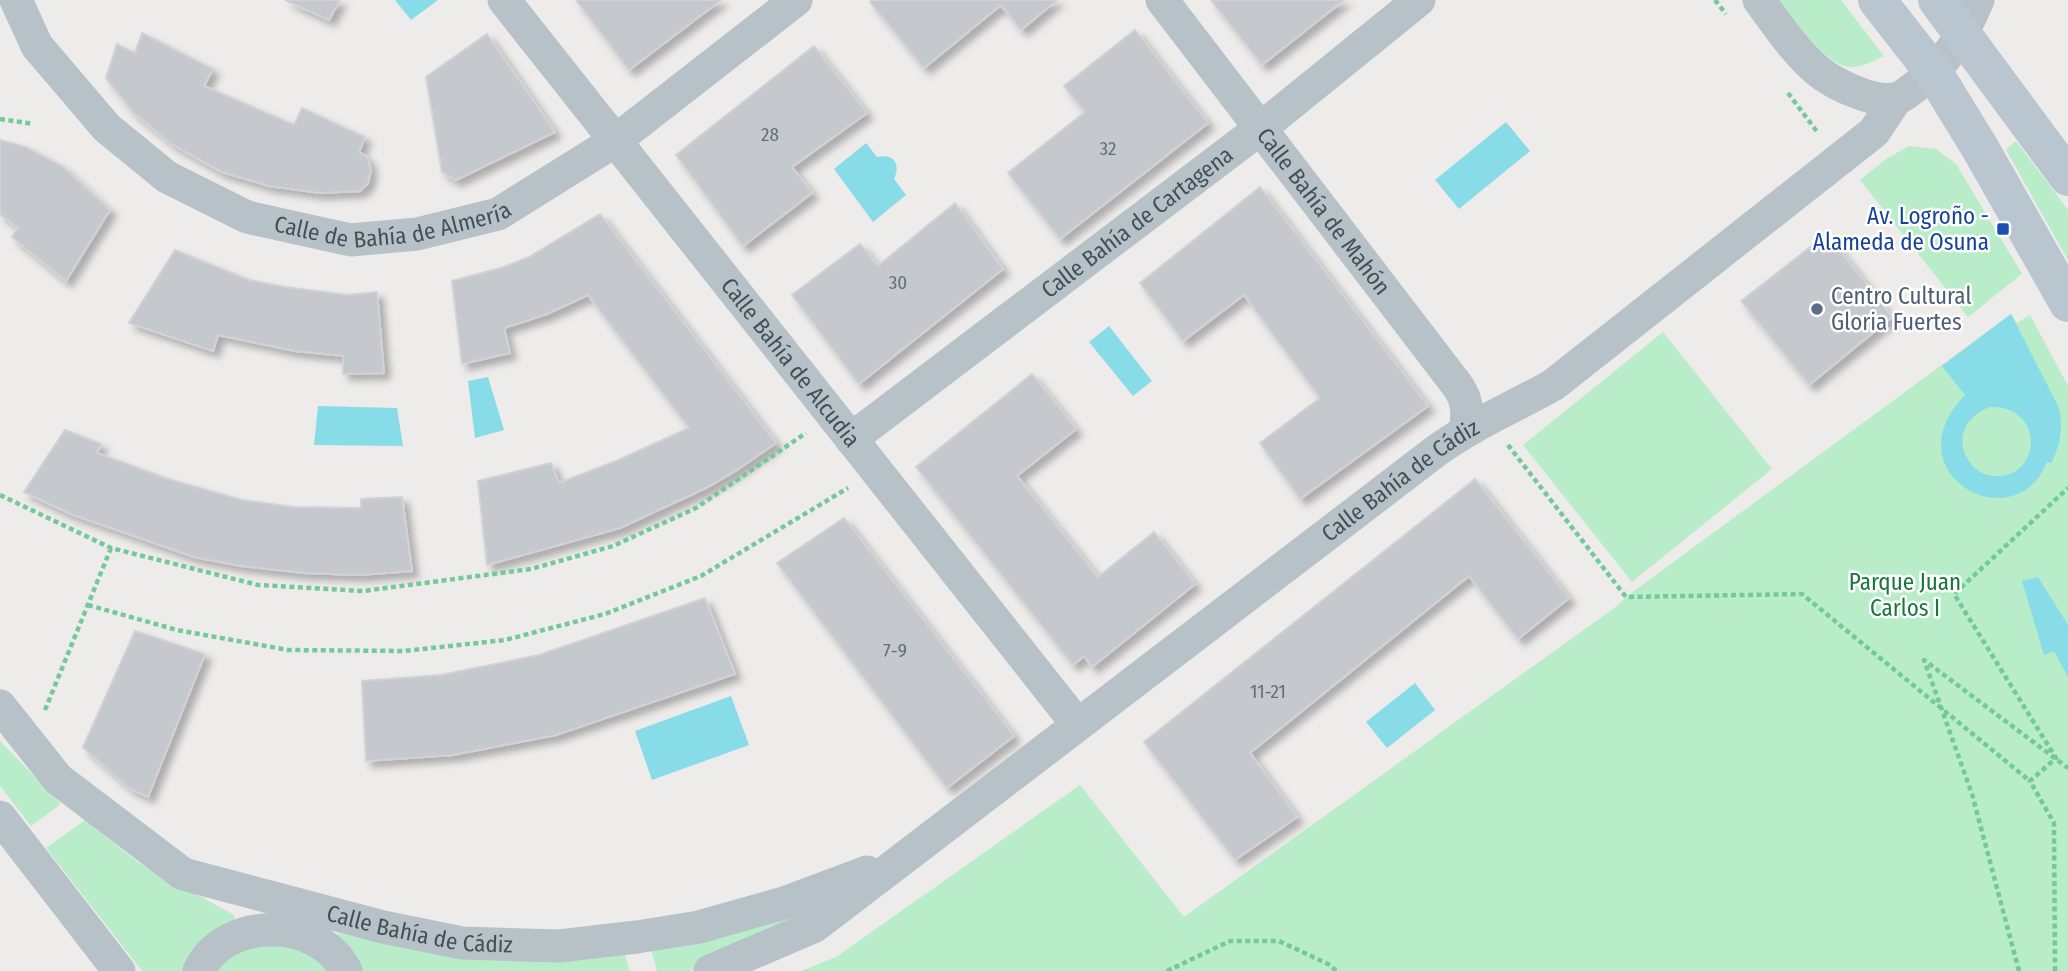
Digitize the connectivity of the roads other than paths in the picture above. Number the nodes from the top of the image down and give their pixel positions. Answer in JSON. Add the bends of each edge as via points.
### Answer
{"nodes":[{"id":1,"x":16,"y":0,"type":"edge"},
{"id":2,"x":503,"y":0,"type":"edge"},
{"id":3,"x":796,"y":0,"type":"edge"},
{"id":4,"x":1163,"y":0,"type":"edge"},
{"id":5,"x":1419,"y":0,"type":"edge"},
{"id":6,"x":1759,"y":0,"type":"edge"},
{"id":7,"x":1877,"y":0,"type":"edge"},
{"id":8,"x":1937,"y":0,"type":"edge"},
{"id":9,"x":1978,"y":0,"type":"edge"},
{"id":10,"x":1963,"y":34,"type":"junction"},
{"id":11,"x":1934,"y":73,"type":"junction"},
{"id":12,"x":1896,"y":99,"type":"junction"},
{"id":13,"x":1261,"y":128,"type":"junction"},
{"id":14,"x":615,"y":142,"type":"junction"},
{"id":15,"x":2068,"y":177,"type":"edge"},
{"id":16,"x":2068,"y":303,"type":"edge"},
{"id":17,"x":1476,"y":425,"type":"junction"},
{"id":18,"x":851,"y":439,"type":"junction"},
{"id":19,"x":0,"y":706,"type":"edge"},
{"id":20,"x":1077,"y":724,"type":"junction"},
{"id":21,"x":0,"y":817,"type":"edge"},
{"id":22,"x":900,"y":860,"type":"junction"},
{"id":23,"x":301,"y":919,"type":"junction"},
{"id":24,"x":119,"y":971,"type":"edge"},
{"id":25,"x":199,"y":971,"type":"edge"},
{"id":26,"x":346,"y":971,"type":"edge"},
{"id":27,"x":710,"y":971,"type":"edge"}],
"edges":[{"from":1,"to":14,"type":"street","name":"Calle de Bahía de Almería","via":[[37,46],[107,128],[167,177],[247,217],[351,240],[417,233],[498,214]]},
{"from":2,"to":14,"type":"street","name":"Calle Bahía de Alcudia"},
{"from":3,"to":14,"type":"street","name":"Calle de Bahía de Almería"},
{"from":4,"to":13,"type":"street","name":"Calle Bahía de Mahón"},
{"from":5,"to":13,"type":"street","name":"Calle Bahía de Cartagena"},
{"from":6,"to":12,"type":"street","via":[[1819,71],[1845,88],[1874,98]]},
{"from":7,"to":11,"type":"main road"},
{"from":8,"to":10,"type":"main road"},
{"from":9,"to":10,"type":"street"},
{"from":10,"to":11,"type":"street"},
{"from":10,"to":15,"type":"main road"},
{"from":11,"to":12,"type":"street"},
{"from":11,"to":16,"type":"main road"},
{"from":12,"to":17,"type":"street","name":"Calle Bahía de Cádiz","via":[[1874,132],[1564,376],[1516,407]]},
{"from":13,"to":17,"type":"street","name":"Calle Bahía de Mahón","via":[[1465,397],[1467,418]]},
{"from":13,"to":18,"type":"street","name":"Calle Bahía de Cartagena"},
{"from":14,"to":18,"type":"street","name":"Calle Bahía de Alcudia"},
{"from":17,"to":20,"type":"street","name":"Calle Bahía de Cádiz"},
{"from":18,"to":20,"type":"street","name":"Calle Bahía de Alcudia"},
{"from":19,"to":23,"type":"street","name":"Calle Bahía de Cádiz","via":[[58,779],[183,874]]},
{"from":20,"to":22,"type":"street","name":"Calle Bahía de Cádiz"},
{"from":21,"to":24,"type":"street"},
{"from":22,"to":23,"type":"street","name":"Calle Bahía de Cádiz","via":[[784,903],[699,927],[559,946],[462,943],[383,927]]},
{"from":22,"to":27,"type":"street","name":"Calle Bahía de Cádiz","via":[[815,926]]},
{"from":23,"to":25,"type":"street","via":[[243,934],[220,946]]},
{"from":23,"to":26,"type":"street"}]}
